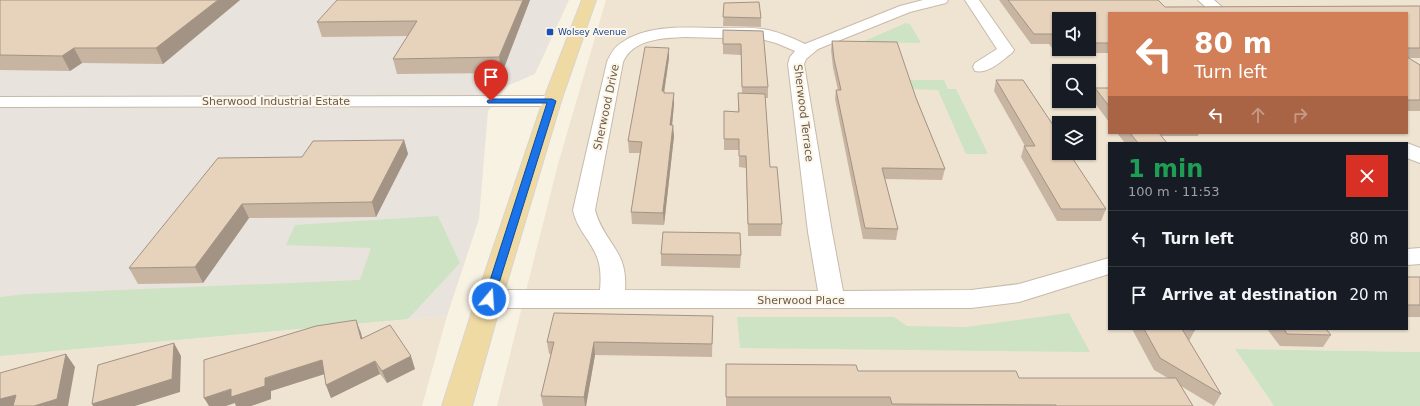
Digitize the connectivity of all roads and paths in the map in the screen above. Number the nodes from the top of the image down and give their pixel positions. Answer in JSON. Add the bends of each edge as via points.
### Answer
{"nodes":[{"id":1,"x":589,"y":0,"type":"edge"},
{"id":2,"x":941,"y":0,"type":"edge"},
{"id":3,"x":972,"y":0,"type":"edge"},
{"id":4,"x":1205,"y":0,"type":"edge"},
{"id":5,"x":1220,"y":12,"type":"edge"},
{"id":6,"x":805,"y":50,"type":"junction"},
{"id":7,"x":981,"y":67,"type":"dead end"},
{"id":8,"x":552,"y":101,"type":"junction"},
{"id":9,"x":0,"y":102,"type":"edge"},
{"id":10,"x":1408,"y":149,"type":"edge"},
{"id":11,"x":1420,"y":157,"type":"edge"},
{"id":12,"x":1420,"y":256,"type":"edge"},
{"id":13,"x":1408,"y":257,"type":"edge"},
{"id":14,"x":1108,"y":266,"type":"edge"},
{"id":15,"x":489,"y":299,"type":"junction"},
{"id":16,"x":612,"y":299,"type":"junction"},
{"id":17,"x":832,"y":300,"type":"junction"},
{"id":18,"x":457,"y":406,"type":"edge"}],
"edges":[{"from":1,"to":8,"type":"main road"},
{"from":2,"to":6,"type":"street","name":"Sherwood Terrace","via":[[905,9]]},
{"from":3,"to":7,"type":"street","via":[[1006,50]]},
{"from":4,"to":5,"type":"street"},
{"from":6,"to":16,"type":"street","name":"Sherwood Drive","via":[[779,38],[759,34],[674,33],[640,40],[626,46],[619,53],[584,210],[587,223],[606,252],[612,268]]},
{"from":6,"to":17,"type":"street","name":"Sherwood Terrace","via":[[798,56],[796,64]]},
{"from":8,"to":9,"type":"street","name":"Sherwood Industrial Estate"},
{"from":8,"to":15,"type":"main road"},
{"from":10,"to":11,"type":"street"},
{"from":12,"to":13,"type":"street"},
{"from":14,"to":17,"type":"street","name":"Sherwood Place","via":[[1019,293],[971,299]]},
{"from":15,"to":16,"type":"street","name":"Sherwood Place"},
{"from":15,"to":18,"type":"main road"},
{"from":16,"to":17,"type":"street","name":"Sherwood Place"}]}
